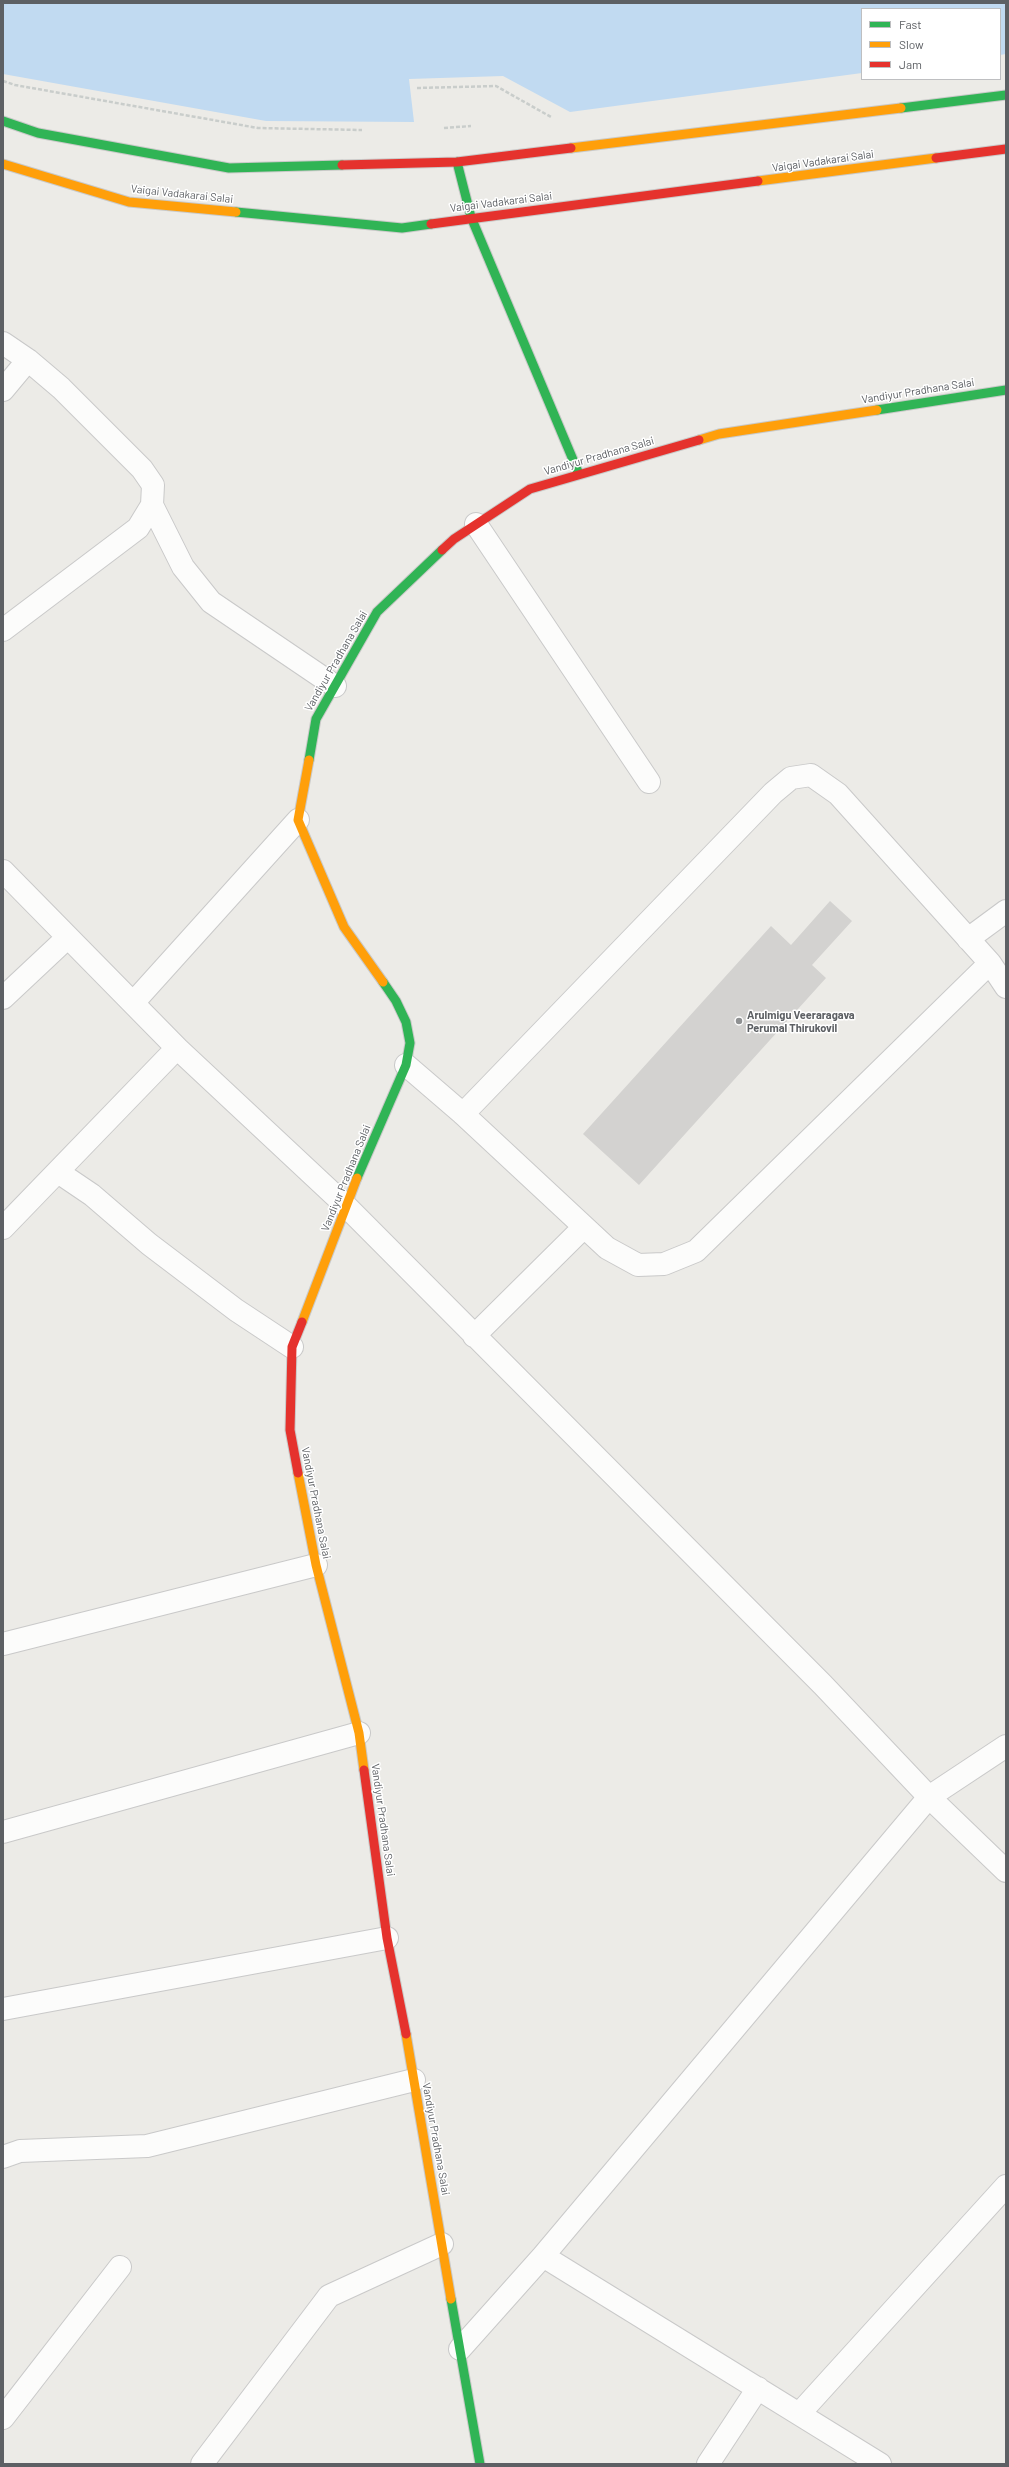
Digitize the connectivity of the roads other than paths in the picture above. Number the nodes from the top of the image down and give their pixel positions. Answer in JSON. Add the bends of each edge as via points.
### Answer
{"nodes":[{"id":1,"x":1006,"y":95,"type":"edge"},
{"id":2,"x":3,"y":121,"type":"edge"},
{"id":3,"x":1006,"y":148,"type":"edge"},
{"id":4,"x":457,"y":162,"type":"junction"},
{"id":5,"x":3,"y":164,"type":"edge"},
{"id":6,"x":471,"y":217,"type":"junction"},
{"id":7,"x":3,"y":343,"type":"edge"},
{"id":8,"x":28,"y":360,"type":"junction"},
{"id":9,"x":3,"y":390,"type":"edge"},
{"id":10,"x":1006,"y":390,"type":"edge"},
{"id":11,"x":579,"y":474,"type":"junction"},
{"id":12,"x":152,"y":505,"type":"junction"},
{"id":13,"x":476,"y":524,"type":"junction"},
{"id":14,"x":3,"y":630,"type":"edge"},
{"id":15,"x":336,"y":686,"type":"junction"},
{"id":16,"x":649,"y":782,"type":"dead end"},
{"id":17,"x":298,"y":820,"type":"junction"},
{"id":18,"x":3,"y":871,"type":"edge"},
{"id":19,"x":1006,"y":911,"type":"edge"},
{"id":20,"x":68,"y":938,"type":"junction"},
{"id":21,"x":968,"y":939,"type":"junction"},
{"id":22,"x":990,"y":963,"type":"junction"},
{"id":23,"x":1006,"y":987,"type":"edge"},
{"id":24,"x":3,"y":998,"type":"edge"},
{"id":25,"x":133,"y":1003,"type":"junction"},
{"id":26,"x":177,"y":1048,"type":"junction"},
{"id":27,"x":406,"y":1065,"type":"junction"},
{"id":28,"x":463,"y":1114,"type":"junction"},
{"id":29,"x":58,"y":1172,"type":"junction"},
{"id":30,"x":345,"y":1205,"type":"junction"},
{"id":31,"x":6,"y":1222,"type":"edge"},
{"id":32,"x":584,"y":1227,"type":"junction"},
{"id":33,"x":474,"y":1336,"type":"junction"},
{"id":34,"x":292,"y":1347,"type":"junction"},
{"id":35,"x":316,"y":1565,"type":"junction"},
{"id":36,"x":3,"y":1644,"type":"edge"},
{"id":37,"x":359,"y":1733,"type":"junction"},
{"id":38,"x":1006,"y":1746,"type":"edge"},
{"id":39,"x":929,"y":1797,"type":"junction"},
{"id":40,"x":3,"y":1832,"type":"edge"},
{"id":41,"x":1006,"y":1871,"type":"edge"},
{"id":42,"x":387,"y":1938,"type":"junction"},
{"id":43,"x":3,"y":2009,"type":"edge"},
{"id":44,"x":414,"y":2080,"type":"junction"},
{"id":45,"x":3,"y":2157,"type":"edge"},
{"id":46,"x":1006,"y":2186,"type":"edge"},
{"id":47,"x":442,"y":2244,"type":"junction"},
{"id":48,"x":543,"y":2256,"type":"junction"},
{"id":49,"x":120,"y":2267,"type":"dead end"},
{"id":50,"x":460,"y":2349,"type":"junction"},
{"id":51,"x":758,"y":2388,"type":"junction"},
{"id":52,"x":799,"y":2414,"type":"junction"},
{"id":53,"x":3,"y":2418,"type":"edge"},
{"id":54,"x":202,"y":2464,"type":"edge"},
{"id":55,"x":480,"y":2464,"type":"edge"},
{"id":56,"x":708,"y":2464,"type":"edge"},
{"id":57,"x":880,"y":2464,"type":"edge"}],
"edges":[{"from":1,"to":4,"type":"street"},
{"from":2,"to":4,"type":"street","via":[[38,133],[229,168]]},
{"from":3,"to":6,"type":"street","name":"Vaigai Vadakarai Salai"},
{"from":4,"to":6,"type":"street"},
{"from":5,"to":6,"type":"street","name":"Vaigai Vadakarai Salai","via":[[129,202],[402,228]]},
{"from":6,"to":11,"type":"street"},
{"from":7,"to":8,"type":"street"},
{"from":8,"to":9,"type":"street"},
{"from":8,"to":12,"type":"street","via":[[62,388],[142,469],[153,485]]},
{"from":10,"to":11,"type":"street","name":"Vandiyur Pradhana Salai","via":[[719,434]]},
{"from":11,"to":13,"type":"street","name":"Vandiyur Pradhana Salai","via":[[530,489]]},
{"from":12,"to":14,"type":"street","via":[[138,528]]},
{"from":12,"to":15,"type":"street","via":[[183,567],[210,602]]},
{"from":13,"to":15,"type":"street","name":"Vandiyur Pradhana Salai","via":[[454,539],[377,612]]},
{"from":13,"to":16,"type":"street"},
{"from":15,"to":17,"type":"street","name":"Vandiyur Pradhana Salai","via":[[316,719]]},
{"from":17,"to":25,"type":"street"},
{"from":17,"to":27,"type":"street","name":"Vandiyur Pradhana Salai","via":[[344,927],[396,1000],[406,1022],[410,1043]]},
{"from":18,"to":20,"type":"street"},
{"from":19,"to":21,"type":"street"},
{"from":20,"to":24,"type":"street"},
{"from":20,"to":25,"type":"street"},
{"from":21,"to":22,"type":"street"},
{"from":21,"to":28,"type":"street","via":[[838,794],[811,776],[791,778],[772,792]]},
{"from":22,"to":23,"type":"street"},
{"from":22,"to":32,"type":"street","via":[[696,1251],[664,1264],[638,1265],[607,1248]]},
{"from":25,"to":26,"type":"street"},
{"from":26,"to":29,"type":"street"},
{"from":26,"to":30,"type":"street"},
{"from":27,"to":28,"type":"street"},
{"from":27,"to":30,"type":"street","name":"Vandiyur Pradhana Salai"},
{"from":28,"to":32,"type":"street"},
{"from":29,"to":31,"type":"street"},
{"from":29,"to":34,"type":"street","via":[[92,1195],[149,1244],[236,1310]]},
{"from":30,"to":33,"type":"street"},
{"from":30,"to":34,"type":"street","name":"Vandiyur Pradhana Salai","via":[[327,1261]]},
{"from":32,"to":33,"type":"street"},
{"from":33,"to":39,"type":"street","via":[[817,1679]]},
{"from":34,"to":35,"type":"street","name":"Vandiyur Pradhana Salai","via":[[290,1430]]},
{"from":35,"to":36,"type":"street"},
{"from":35,"to":37,"type":"street","name":"Vandiyur Pradhana Salai"},
{"from":37,"to":40,"type":"street"},
{"from":37,"to":42,"type":"street","name":"Vandiyur Pradhana Salai"},
{"from":38,"to":39,"type":"street"},
{"from":39,"to":41,"type":"street"},
{"from":39,"to":48,"type":"street"},
{"from":42,"to":43,"type":"street"},
{"from":42,"to":44,"type":"street","name":"Vandiyur Pradhana Salai"},
{"from":44,"to":45,"type":"street","via":[[147,2146],[20,2150]]},
{"from":44,"to":47,"type":"street","name":"Vandiyur Pradhana Salai"},
{"from":46,"to":52,"type":"street"},
{"from":47,"to":50,"type":"street","name":"Vandiyur Pradhana Salai"},
{"from":47,"to":54,"type":"street","via":[[329,2296]]},
{"from":48,"to":50,"type":"street"},
{"from":48,"to":51,"type":"street"},
{"from":49,"to":53,"type":"street"},
{"from":50,"to":55,"type":"street","name":"Vandiyur Pradhana Salai"},
{"from":51,"to":52,"type":"street"},
{"from":51,"to":56,"type":"street"},
{"from":52,"to":57,"type":"street"}]}
